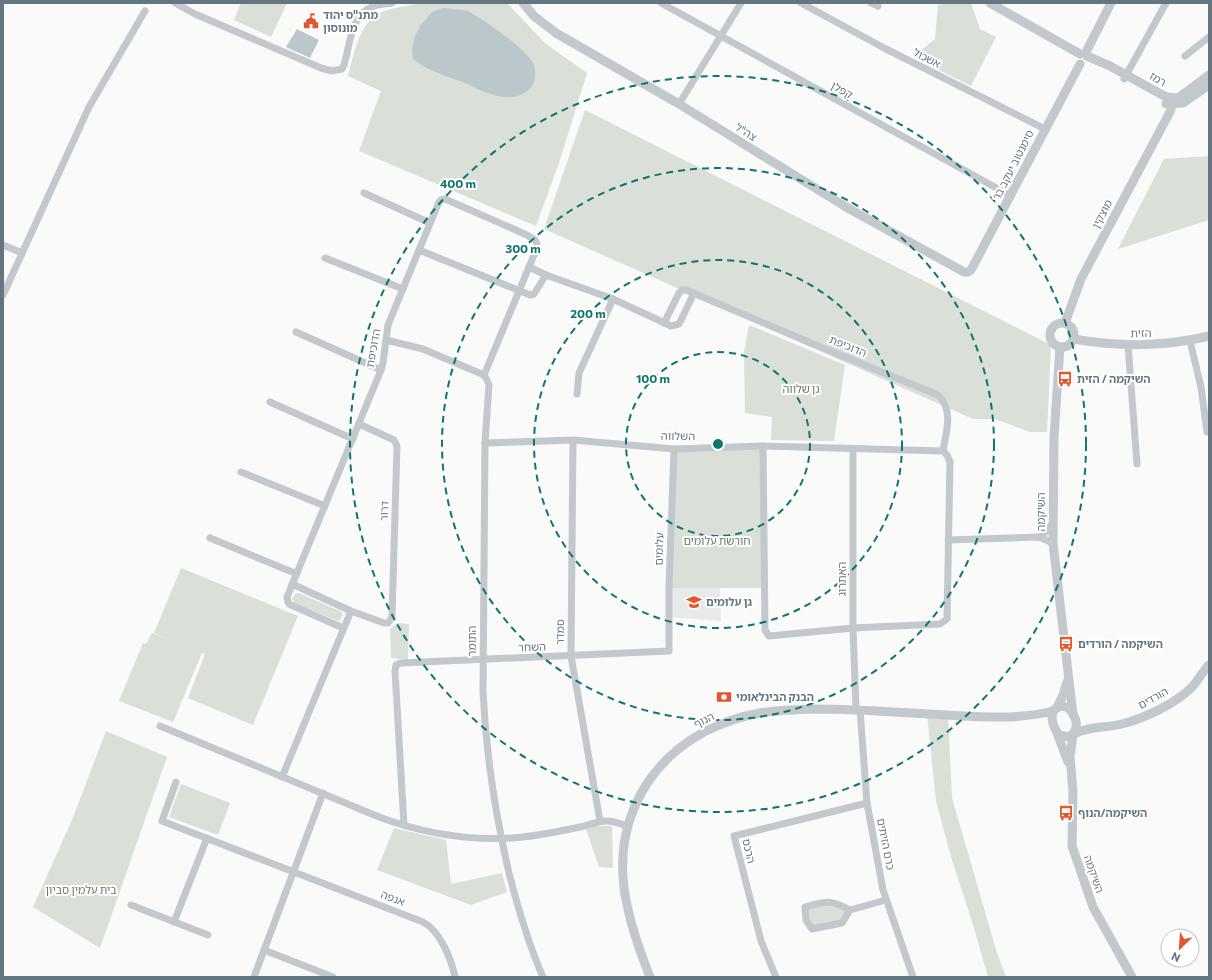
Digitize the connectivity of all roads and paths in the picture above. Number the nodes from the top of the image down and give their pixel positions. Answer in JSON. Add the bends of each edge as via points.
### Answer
{"nodes":[{"id":1,"x":175,"y":3,"type":"edge"},
{"id":2,"x":392,"y":3,"type":"edge"},
{"id":3,"x":523,"y":3,"type":"edge"},
{"id":4,"x":661,"y":3,"type":"edge"},
{"id":5,"x":741,"y":3,"type":"edge"},
{"id":6,"x":801,"y":3,"type":"edge"},
{"id":7,"x":990,"y":3,"type":"edge"},
{"id":8,"x":1111,"y":3,"type":"edge"},
{"id":9,"x":1166,"y":3,"type":"edge"},
{"id":10,"x":144,"y":11,"type":"dead end"},
{"id":11,"x":721,"y":36,"type":"junction"},
{"id":12,"x":1209,"y":37,"type":"edge"},
{"id":13,"x":1184,"y":56,"type":"dead end"},
{"id":14,"x":1084,"y":58,"type":"junction"},
{"id":15,"x":1209,"y":75,"type":"edge"},
{"id":16,"x":1126,"y":77,"type":"junction"},
{"id":17,"x":1209,"y":85,"type":"edge"},
{"id":18,"x":1168,"y":101,"type":"junction"},
{"id":19,"x":679,"y":104,"type":"junction"},
{"id":20,"x":1167,"y":119,"type":"joint"},
{"id":21,"x":1045,"y":129,"type":"junction"},
{"id":22,"x":364,"y":194,"type":"dead end"},
{"id":23,"x":1011,"y":196,"type":"junction"},
{"id":24,"x":430,"y":223,"type":"junction"},
{"id":25,"x":3,"y":245,"type":"edge"},
{"id":26,"x":419,"y":250,"type":"junction"},
{"id":27,"x":22,"y":253,"type":"junction"},
{"id":28,"x":325,"y":258,"type":"dead end"},
{"id":29,"x":529,"y":267,"type":"junction"},
{"id":30,"x":964,"y":272,"type":"joint"},
{"id":31,"x":546,"y":275,"type":"junction"},
{"id":32,"x":403,"y":290,"type":"junction"},
{"id":33,"x":519,"y":290,"type":"junction"},
{"id":34,"x":694,"y":293,"type":"junction"},
{"id":35,"x":3,"y":295,"type":"edge"},
{"id":36,"x":613,"y":299,"type":"junction"},
{"id":37,"x":664,"y":323,"type":"junction"},
{"id":38,"x":1065,"y":323,"type":"junction"},
{"id":39,"x":296,"y":332,"type":"dead end"},
{"id":40,"x":1209,"y":336,"type":"edge"},
{"id":41,"x":1073,"y":339,"type":"junction"},
{"id":42,"x":386,"y":340,"type":"junction"},
{"id":43,"x":1190,"y":341,"type":"junction"},
{"id":44,"x":1128,"y":345,"type":"junction"},
{"id":45,"x":1060,"y":347,"type":"junction"},
{"id":46,"x":381,"y":370,"type":"junction"},
{"id":47,"x":484,"y":375,"type":"junction"},
{"id":48,"x":577,"y":394,"type":"dead end"},
{"id":49,"x":270,"y":402,"type":"dead end"},
{"id":50,"x":359,"y":424,"type":"junction"},
{"id":51,"x":1207,"y":432,"type":"dead end"},
{"id":52,"x":353,"y":439,"type":"junction"},
{"id":53,"x":573,"y":440,"type":"junction"},
{"id":54,"x":485,"y":443,"type":"junction"},
{"id":55,"x":763,"y":446,"type":"junction"},
{"id":56,"x":674,"y":449,"type":"junction"},
{"id":57,"x":853,"y":449,"type":"junction"},
{"id":58,"x":943,"y":451,"type":"junction"},
{"id":59,"x":1137,"y":464,"type":"dead end"},
{"id":60,"x":241,"y":472,"type":"dead end"},
{"id":61,"x":325,"y":506,"type":"junction"},
{"id":62,"x":1053,"y":523,"type":"junction"},
{"id":63,"x":1039,"y":537,"type":"junction"},
{"id":64,"x":210,"y":538,"type":"dead end"},
{"id":65,"x":948,"y":540,"type":"junction"},
{"id":66,"x":1053,"y":543,"type":"junction"},
{"id":67,"x":296,"y":574,"type":"junction"},
{"id":68,"x":292,"y":584,"type":"junction"},
{"id":69,"x":351,"y":610,"type":"junction"},
{"id":70,"x":343,"y":628,"type":"junction"},
{"id":71,"x":853,"y":628,"type":"junction"},
{"id":72,"x":669,"y":651,"type":"joint"},
{"id":73,"x":571,"y":656,"type":"junction"},
{"id":74,"x":483,"y":659,"type":"junction"},
{"id":75,"x":1209,"y":665,"type":"edge"},
{"id":76,"x":1068,"y":677,"type":"junction"},
{"id":77,"x":858,"y":709,"type":"junction"},
{"id":78,"x":1055,"y":709,"type":"junction"},
{"id":79,"x":1040,"y":714,"type":"junction"},
{"id":80,"x":1074,"y":718,"type":"junction"},
{"id":81,"x":1053,"y":721,"type":"junction"},
{"id":82,"x":160,"y":726,"type":"dead end"},
{"id":83,"x":1096,"y":728,"type":"junction"},
{"id":84,"x":1057,"y":732,"type":"junction"},
{"id":85,"x":1073,"y":734,"type":"junction"},
{"id":86,"x":1071,"y":769,"type":"junction"},
{"id":87,"x":282,"y":777,"type":"junction"},
{"id":88,"x":176,"y":782,"type":"dead end"},
{"id":89,"x":323,"y":793,"type":"junction"},
{"id":90,"x":867,"y":803,"type":"junction"},
{"id":91,"x":600,"y":821,"type":"junction"},
{"id":92,"x":404,"y":825,"type":"junction"},
{"id":93,"x":627,"y":826,"type":"junction"},
{"id":94,"x":207,"y":838,"type":"junction"},
{"id":95,"x":501,"y":838,"type":"junction"},
{"id":96,"x":293,"y":872,"type":"junction"},
{"id":97,"x":886,"y":900,"type":"junction"},
{"id":98,"x":131,"y":905,"type":"dead end"},
{"id":99,"x":850,"y":910,"type":"junction"},
{"id":100,"x":174,"y":922,"type":"junction"},
{"id":101,"x":208,"y":935,"type":"dead end"},
{"id":102,"x":264,"y":950,"type":"junction"},
{"id":103,"x":254,"y":977,"type":"edge"},
{"id":104,"x":333,"y":977,"type":"edge"},
{"id":105,"x":454,"y":977,"type":"edge"},
{"id":106,"x":543,"y":977,"type":"edge"},
{"id":107,"x":650,"y":977,"type":"edge"},
{"id":108,"x":776,"y":977,"type":"edge"},
{"id":109,"x":913,"y":977,"type":"edge"},
{"id":110,"x":1132,"y":977,"type":"edge"}],
"edges":[{"from":1,"to":2,"type":"street","via":[[195,14],[332,71],[342,69],[352,31],[363,13],[374,5]]},
{"from":3,"to":19,"type":"street","name":"צה\"ל","via":[[534,16],[556,33]]},
{"from":4,"to":11,"type":"street","name":"קפלן"},
{"from":5,"to":11,"type":"street"},
{"from":6,"to":21,"type":"street","name":"אשכול"},
{"from":7,"to":14,"type":"street","name":"רמז"},
{"from":8,"to":14,"type":"street","name":"סימנטוב יעקב בר"},
{"from":9,"to":16,"type":"street"},
{"from":10,"to":27,"type":"street","via":[[89,107]]},
{"from":11,"to":19,"type":"street"},
{"from":11,"to":23,"type":"street","name":"קפלן"},
{"from":12,"to":13,"type":"street"},
{"from":14,"to":16,"type":"street","name":"רמז","via":[[1110,72]]},
{"from":14,"to":21,"type":"street","name":"סימנטוב יעקב בר"},
{"from":15,"to":18,"type":"street","via":[[1178,98]]},
{"from":16,"to":18,"type":"street","name":"רמז"},
{"from":17,"to":18,"type":"street","via":[[1183,103]]},
{"from":18,"to":20,"type":"street","name":"רמז"},
{"from":19,"to":30,"type":"street","name":"צה\"ל","via":[[846,207]]},
{"from":20,"to":38,"type":"street","name":"מוצקין","via":[[1081,279]]},
{"from":21,"to":23,"type":"street","name":"סימנטוב יעקב בר"},
{"from":22,"to":24,"type":"street"},
{"from":23,"to":30,"type":"street","name":"סימנטוב יעקב בר","via":[[971,270]]},
{"from":24,"to":26,"type":"street","name":"הדוכיפת"},
{"from":24,"to":29,"type":"street","name":"הדוכיפת","via":[[441,200],[445,199],[527,235],[537,244]]},
{"from":25,"to":27,"type":"street"},
{"from":26,"to":32,"type":"street","name":"הדוכיפת"},
{"from":26,"to":33,"type":"street"},
{"from":27,"to":35,"type":"street"},
{"from":28,"to":32,"type":"street"},
{"from":29,"to":31,"type":"street"},
{"from":29,"to":33,"type":"street"},
{"from":31,"to":33,"type":"street","via":[[534,294]]},
{"from":31,"to":36,"type":"street"},
{"from":32,"to":42,"type":"street","name":"הדוכיפת","via":[[388,325]]},
{"from":33,"to":47,"type":"street"},
{"from":34,"to":37,"type":"street","via":[[679,324],[671,326]]},
{"from":34,"to":37,"type":"street","name":"הדוכיפת","via":[[686,290],[678,292]]},
{"from":34,"to":58,"type":"street","name":"הדוכיפת","via":[[938,395],[948,409]]},
{"from":36,"to":37,"type":"street"},
{"from":36,"to":48,"type":"street","via":[[579,373]]},
{"from":38,"to":41,"type":"street","via":[[1073,329]]},
{"from":38,"to":45,"type":"street","via":[[1056,323],[1050,332],[1052,342]]},
{"from":39,"to":46,"type":"street"},
{"from":40,"to":43,"type":"street","name":"הזית"},
{"from":41,"to":44,"type":"street","name":"הזית"},
{"from":41,"to":45,"type":"street","via":[[1070,344]]},
{"from":42,"to":46,"type":"street","name":"הדוכיפת"},
{"from":42,"to":47,"type":"street","via":[[423,349]]},
{"from":43,"to":44,"type":"street","name":"הזית"},
{"from":43,"to":51,"type":"street","via":[[1201,387]]},
{"from":44,"to":59,"type":"street"},
{"from":45,"to":62,"type":"street","name":"השיקמה","via":[[1054,437]]},
{"from":46,"to":50,"type":"street","name":"הדוכיפת"},
{"from":47,"to":54,"type":"street","name":"התומר","via":[[489,385]]},
{"from":49,"to":52,"type":"street"},
{"from":50,"to":52,"type":"street","name":"הדוכיפת"},
{"from":50,"to":69,"type":"street","name":"דרור","via":[[394,440],[397,446],[393,614],[390,622],[384,623]]},
{"from":52,"to":61,"type":"street","name":"הדוכיפת"},
{"from":53,"to":54,"type":"street","name":"השלווה"},
{"from":53,"to":56,"type":"street","name":"השלווה"},
{"from":53,"to":73,"type":"street","name":"סמדר"},
{"from":54,"to":74,"type":"street","name":"התומר"},
{"from":55,"to":56,"type":"street","name":"השלווה"},
{"from":55,"to":57,"type":"street","name":"השלווה"},
{"from":55,"to":71,"type":"street","via":[[765,630],[769,636]]},
{"from":56,"to":72,"type":"street","name":"עלומים"},
{"from":57,"to":58,"type":"street","name":"השלווה"},
{"from":57,"to":71,"type":"street","name":"האתרוג"},
{"from":58,"to":65,"type":"street","via":[[950,462]]},
{"from":60,"to":61,"type":"street"},
{"from":61,"to":67,"type":"street","name":"הדוכיפת"},
{"from":62,"to":63,"type":"street"},
{"from":62,"to":66,"type":"street","name":"השיקמה"},
{"from":63,"to":65,"type":"street"},
{"from":63,"to":66,"type":"street"},
{"from":64,"to":67,"type":"street"},
{"from":65,"to":71,"type":"street","via":[[947,619],[940,624]]},
{"from":66,"to":76,"type":"street","name":"השיקמה"},
{"from":67,"to":68,"type":"street","name":"הדוכיפת"},
{"from":68,"to":69,"type":"street"},
{"from":68,"to":70,"type":"street","name":"הדוכיפת","via":[[287,597],[290,604]]},
{"from":69,"to":70,"type":"street"},
{"from":70,"to":87,"type":"street"},
{"from":71,"to":77,"type":"street","name":"האתרוג"},
{"from":72,"to":73,"type":"street","name":"השחר"},
{"from":73,"to":74,"type":"street","name":"השחר"},
{"from":73,"to":91,"type":"street","name":"סמדר"},
{"from":74,"to":92,"type":"street","name":"השחר","via":[[396,665]]},
{"from":74,"to":95,"type":"street","name":"התומר","via":[[488,766]]},
{"from":75,"to":83,"type":"street","name":"הורדים","via":[[1192,687],[1158,711],[1132,722]]},
{"from":76,"to":78,"type":"street","via":[[1064,695]]},
{"from":76,"to":80,"type":"street","name":"השיקמה"},
{"from":77,"to":79,"type":"street","name":"הנוף","via":[[1002,718]]},
{"from":77,"to":90,"type":"street","name":"כרם הזיתים"},
{"from":77,"to":93,"type":"street","name":"הנוף","via":[[769,711],[751,714],[714,727],[678,748],[662,763],[642,791]]},
{"from":78,"to":79,"type":"street","name":"הנוף"},
{"from":78,"to":80,"type":"street","via":[[1060,706],[1067,707]]},
{"from":78,"to":81,"type":"street"},
{"from":79,"to":81,"type":"street","via":[[1048,716]]},
{"from":80,"to":83,"type":"street","name":"הורדים","via":[[1082,724]]},
{"from":80,"to":85,"type":"street","via":[[1077,728]]},
{"from":81,"to":84,"type":"street"},
{"from":82,"to":87,"type":"street"},
{"from":83,"to":85,"type":"street","name":"הורדים"},
{"from":84,"to":85,"type":"street","via":[[1066,737]]},
{"from":84,"to":86,"type":"street"},
{"from":85,"to":86,"type":"street","via":[[1070,749]]},
{"from":86,"to":110,"type":"street","name":"השיקמה","via":[[1072,846],[1094,907]]},
{"from":87,"to":89,"type":"street"},
{"from":88,"to":94,"type":"street","name":"אנפה","via":[[162,821]]},
{"from":89,"to":92,"type":"street"},
{"from":89,"to":96,"type":"street"},
{"from":90,"to":97,"type":"street","name":"כרם הזיתים"},
{"from":90,"to":108,"type":"street","name":"הרכס","via":[[734,836],[761,941]]},
{"from":91,"to":93,"type":"street"},
{"from":91,"to":95,"type":"street","via":[[545,834]]},
{"from":92,"to":95,"type":"street","via":[[436,833]]},
{"from":93,"to":107,"type":"street","name":"הנוף","via":[[622,856],[624,892],[629,919]]},
{"from":94,"to":96,"type":"street","name":"אנפה"},
{"from":94,"to":100,"type":"street"},
{"from":95,"to":106,"type":"street","name":"התומר","via":[[520,916]]},
{"from":96,"to":102,"type":"street"},
{"from":96,"to":105,"type":"street","name":"אנפה","via":[[429,925],[439,936]]},
{"from":97,"to":99,"type":"street"},
{"from":97,"to":109,"type":"street","name":"כרם הזיתים"},
{"from":98,"to":100,"type":"street"},
{"from":99,"to":99,"type":"street","via":[[837,903],[824,902],[805,907],[806,920],[812,929],[842,923]]},
{"from":100,"to":101,"type":"street"},
{"from":102,"to":103,"type":"street"},
{"from":102,"to":104,"type":"street"}]}
